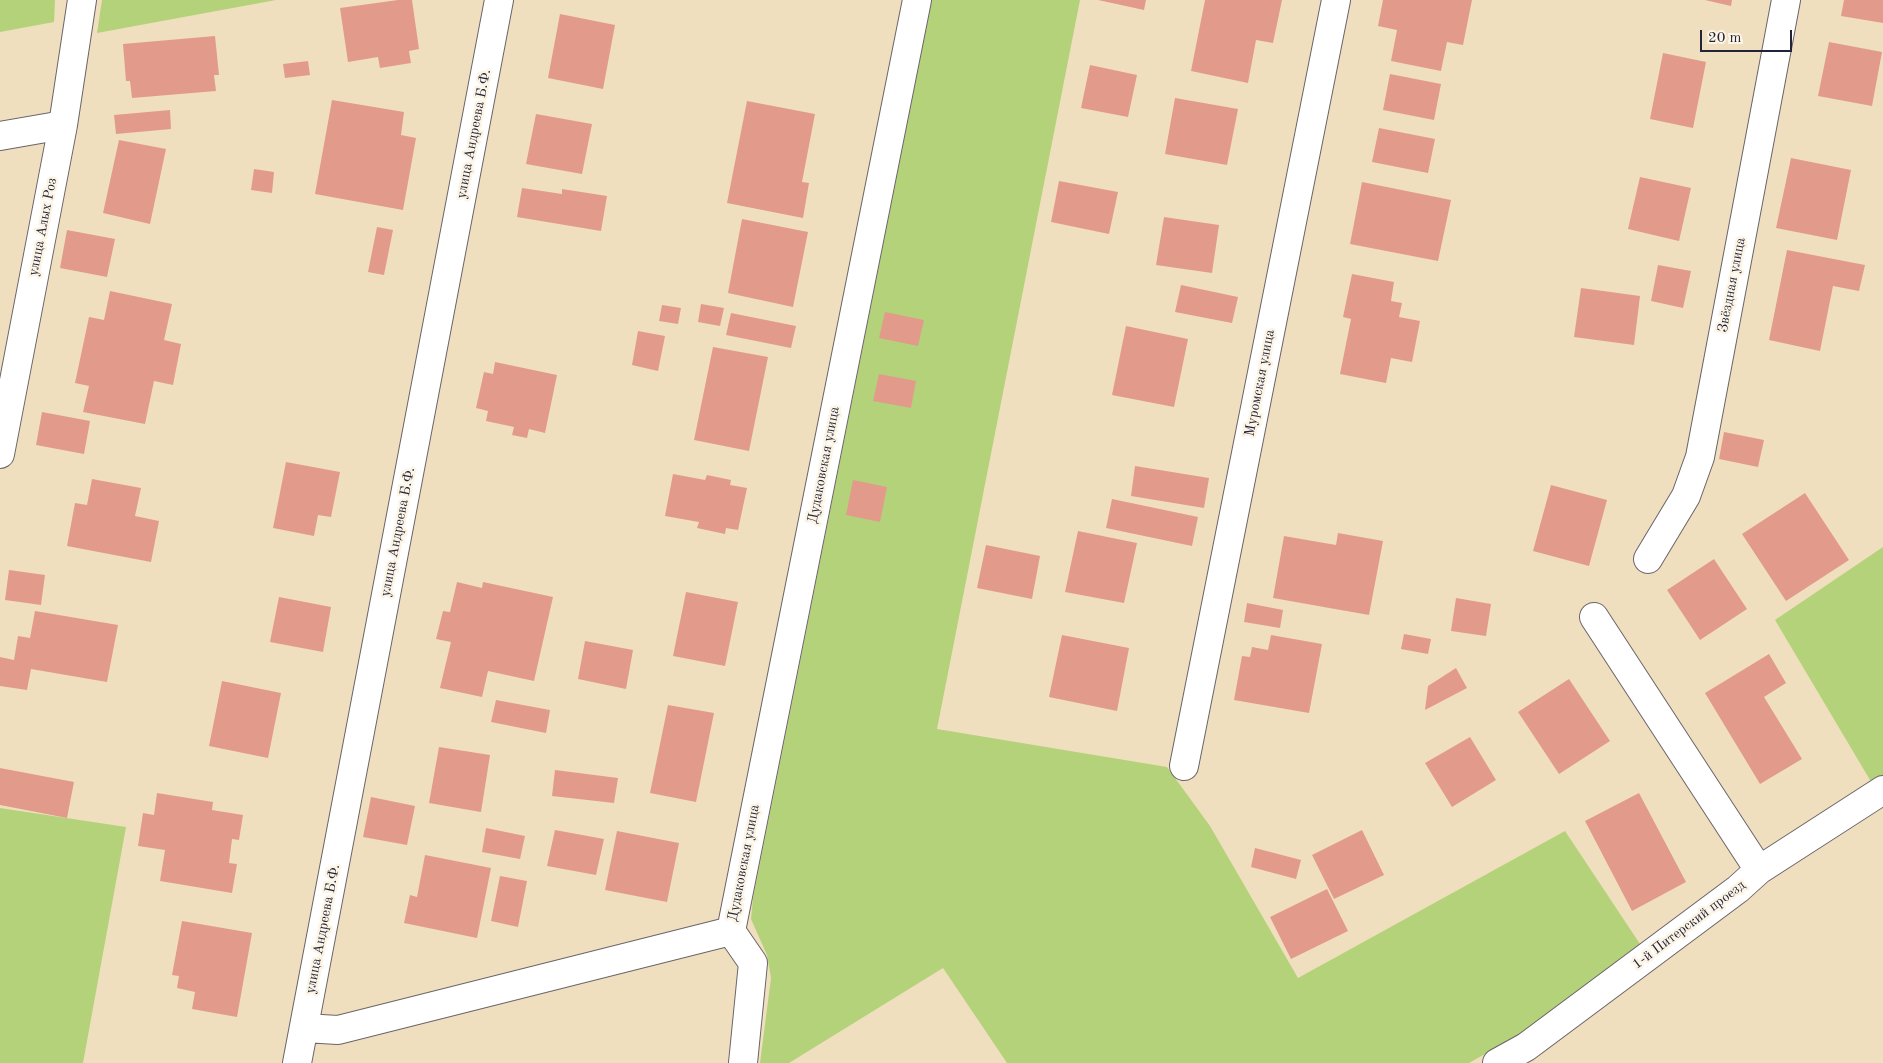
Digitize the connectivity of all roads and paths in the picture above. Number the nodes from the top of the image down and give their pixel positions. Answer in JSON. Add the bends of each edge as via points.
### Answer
{"nodes":[{"id":1,"x":82,"y":0,"type":"edge"},
{"id":2,"x":499,"y":0,"type":"edge"},
{"id":3,"x":916,"y":0,"type":"edge"},
{"id":4,"x":1336,"y":0,"type":"edge"},
{"id":5,"x":1786,"y":0,"type":"edge"},
{"id":6,"x":63,"y":125,"type":"junction"},
{"id":7,"x":0,"y":136,"type":"edge"},
{"id":8,"x":0,"y":454,"type":"edge"},
{"id":9,"x":1648,"y":559,"type":"dead end"},
{"id":10,"x":1594,"y":617,"type":"dead end"},
{"id":11,"x":1184,"y":766,"type":"dead end"},
{"id":12,"x":1883,"y":790,"type":"edge"},
{"id":13,"x":1759,"y":870,"type":"junction"},
{"id":14,"x":731,"y":931,"type":"junction"},
{"id":15,"x":304,"y":1028,"type":"junction"},
{"id":16,"x":296,"y":1063,"type":"edge"},
{"id":17,"x":743,"y":1063,"type":"edge"},
{"id":18,"x":1497,"y":1063,"type":"edge"}],
"edges":[{"from":1,"to":6,"type":"street","name":"улица Алых Роз"},
{"from":2,"to":15,"type":"street","name":"улица Андреева Б.Ф."},
{"from":3,"to":14,"type":"street","name":"Дудаковская улица"},
{"from":4,"to":11,"type":"street","name":"Муромская улица"},
{"from":5,"to":9,"type":"street","name":"Звёздная улица","via":[[1700,457],[1686,496]]},
{"from":6,"to":7,"type":"street"},
{"from":6,"to":8,"type":"street","name":"улица Алых Роз"},
{"from":10,"to":13,"type":"street"},
{"from":12,"to":13,"type":"street","name":"1-й Питерский проезд"},
{"from":13,"to":18,"type":"street","name":"1-й Питерский проезд","via":[[1526,1047]]},
{"from":14,"to":15,"type":"street","via":[[338,1030]]},
{"from":14,"to":17,"type":"street","via":[[753,962]]},
{"from":15,"to":16,"type":"street","name":"улица Андреева Б.Ф."}]}
